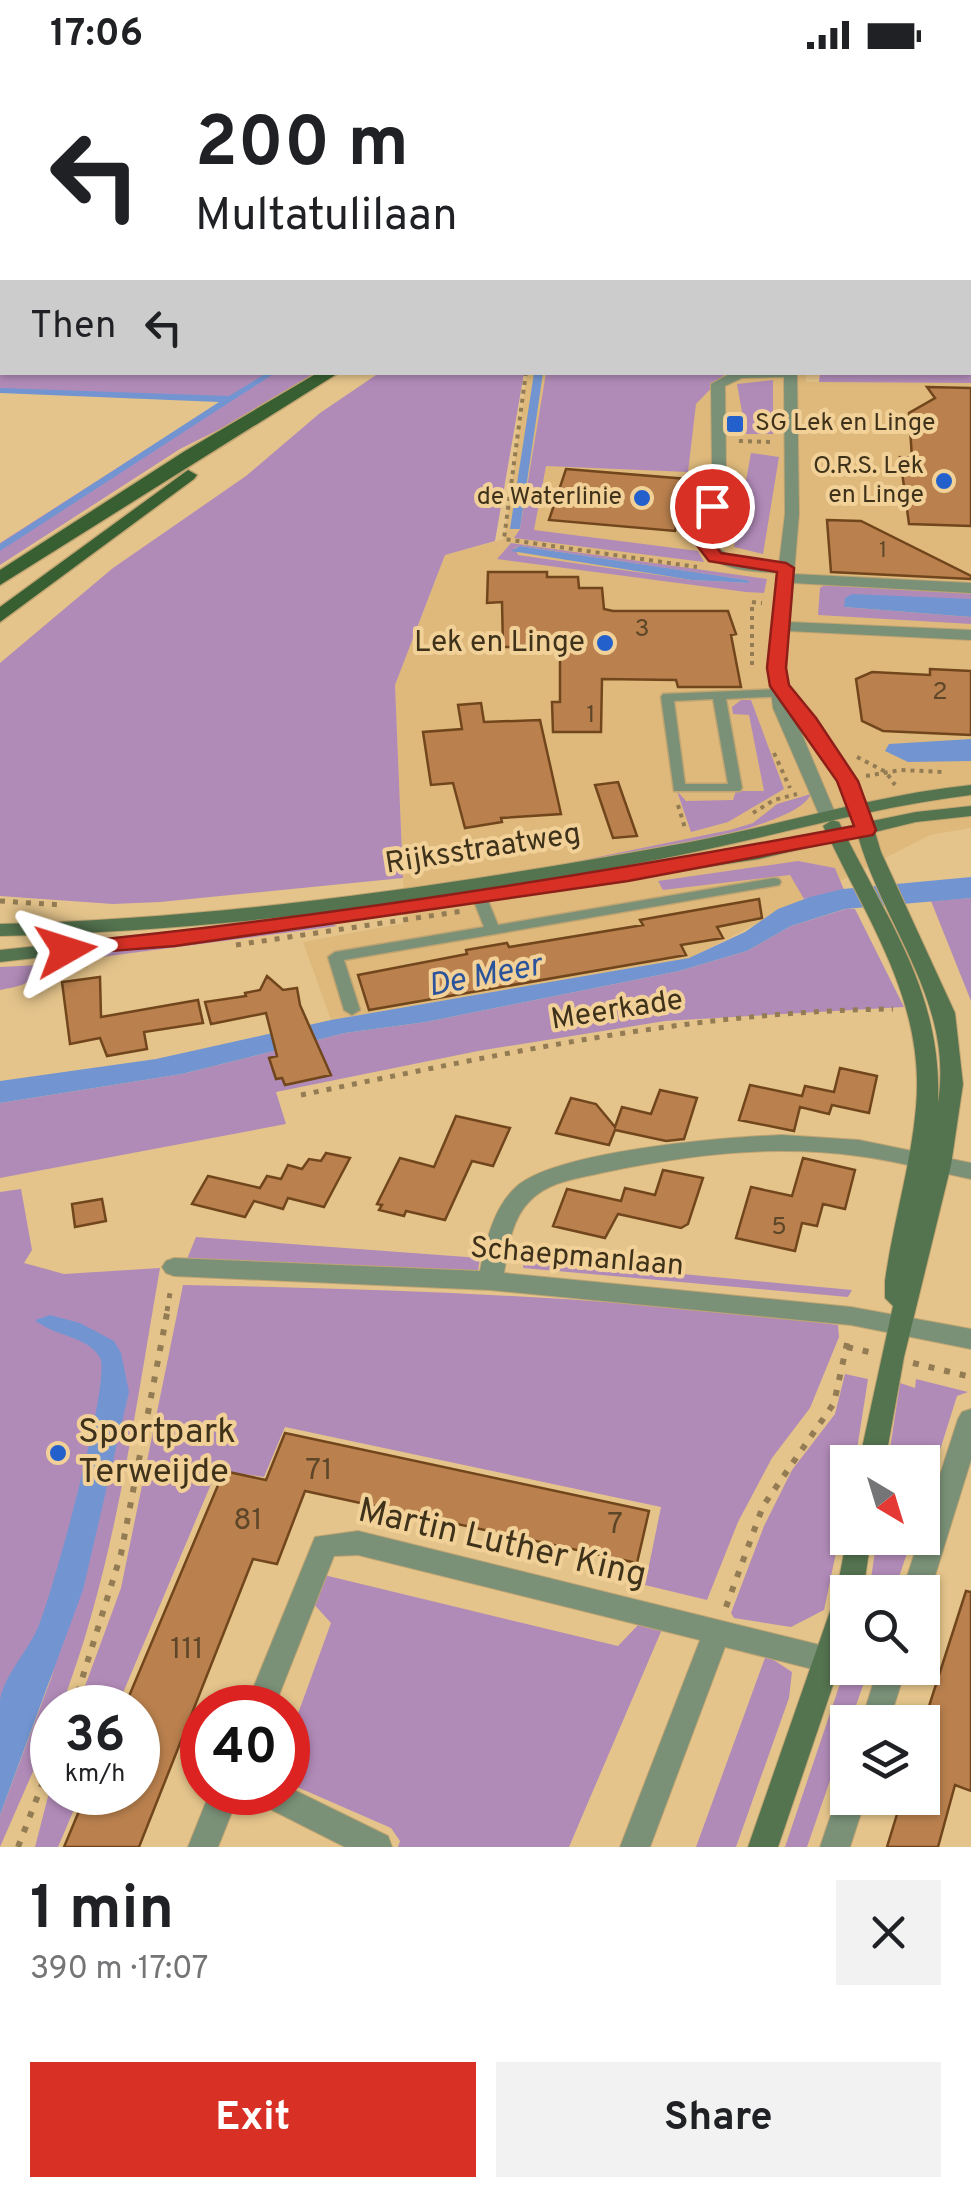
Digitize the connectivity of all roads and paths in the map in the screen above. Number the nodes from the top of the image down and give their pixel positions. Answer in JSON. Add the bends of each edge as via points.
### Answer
{"nodes":[{"id":1,"x":327,"y":375,"type":"edge"},
{"id":2,"x":526,"y":375,"type":"edge"},
{"id":3,"x":738,"y":375,"type":"edge"},
{"id":4,"x":790,"y":375,"type":"edge"},
{"id":5,"x":280,"y":406,"type":"junction"},
{"id":6,"x":719,"y":440,"type":"junction"},
{"id":7,"x":791,"y":443,"type":"junction"},
{"id":8,"x":701,"y":567,"type":"dead end"},
{"id":9,"x":785,"y":573,"type":"junction"},
{"id":10,"x":0,"y":580,"type":"edge"},
{"id":11,"x":971,"y":588,"type":"edge"},
{"id":12,"x":0,"y":616,"type":"edge"},
{"id":13,"x":780,"y":626,"type":"junction"},
{"id":14,"x":971,"y":635,"type":"edge"},
{"id":15,"x":782,"y":693,"type":"junction"},
{"id":16,"x":720,"y":695,"type":"junction"},
{"id":17,"x":956,"y":771,"type":"dead end"},
{"id":18,"x":886,"y":772,"type":"dead end"},
{"id":19,"x":679,"y":788,"type":"junction"},
{"id":20,"x":971,"y":790,"type":"edge"},
{"id":21,"x":859,"y":806,"type":"junction"},
{"id":22,"x":971,"y":811,"type":"edge"},
{"id":23,"x":828,"y":815,"type":"junction"},
{"id":24,"x":866,"y":830,"type":"junction"},
{"id":25,"x":688,"y":836,"type":"dead end"},
{"id":26,"x":837,"y":837,"type":"junction"},
{"id":27,"x":774,"y":882,"type":"dead end"},
{"id":28,"x":479,"y":895,"type":"junction"},
{"id":29,"x":0,"y":930,"type":"edge"},
{"id":30,"x":493,"y":930,"type":"junction"},
{"id":31,"x":226,"y":946,"type":"dead end"},
{"id":32,"x":0,"y":956,"type":"edge"},
{"id":33,"x":352,"y":1010,"type":"dead end"},
{"id":34,"x":921,"y":1012,"type":"junction"},
{"id":35,"x":301,"y":1095,"type":"dead end"},
{"id":36,"x":930,"y":1164,"type":"junction"},
{"id":37,"x":971,"y":1170,"type":"edge"},
{"id":38,"x":174,"y":1267,"type":"joint"},
{"id":39,"x":490,"y":1281,"type":"junction"},
{"id":40,"x":851,"y":1316,"type":"junction"},
{"id":41,"x":900,"y":1324,"type":"junction"},
{"id":42,"x":971,"y":1338,"type":"edge"},
{"id":43,"x":971,"y":1418,"type":"edge"},
{"id":44,"x":875,"y":1445,"type":"edge"},
{"id":45,"x":921,"y":1575,"type":"edge"},
{"id":46,"x":716,"y":1632,"type":"junction"},
{"id":47,"x":830,"y":1654,"type":"edge"},
{"id":48,"x":828,"y":1660,"type":"junction"},
{"id":49,"x":80,"y":1685,"type":"edge"},
{"id":50,"x":268,"y":1685,"type":"edge"},
{"id":51,"x":310,"y":1813,"type":"edge"},
{"id":52,"x":30,"y":1815,"type":"edge"},
{"id":53,"x":216,"y":1815,"type":"edge"},
{"id":54,"x":845,"y":1815,"type":"edge"},
{"id":55,"x":18,"y":1847,"type":"edge"},
{"id":56,"x":203,"y":1847,"type":"edge"},
{"id":57,"x":378,"y":1847,"type":"edge"},
{"id":58,"x":635,"y":1847,"type":"edge"},
{"id":59,"x":763,"y":1847,"type":"edge"},
{"id":60,"x":835,"y":1847,"type":"edge"}],
"edges":[{"from":1,"to":5,"type":"main road"},
{"from":2,"to":8,"type":"path","via":[[504,540]]},
{"from":3,"to":6,"type":"street","via":[[718,384]]},
{"from":4,"to":7,"type":"street"},
{"from":5,"to":10,"type":"main road"},
{"from":5,"to":12,"type":"main road"},
{"from":6,"to":7,"type":"path"},
{"from":6,"to":9,"type":"street","via":[[705,548],[728,562]]},
{"from":7,"to":9,"type":"street"},
{"from":9,"to":11,"type":"street"},
{"from":9,"to":13,"type":"street"},
{"from":13,"to":14,"type":"street"},
{"from":13,"to":15,"type":"street","via":[[776,668]]},
{"from":15,"to":16,"type":"lane"},
{"from":15,"to":21,"type":"street","via":[[810,722]]},
{"from":15,"to":23,"type":"street","via":[[782,708]]},
{"from":16,"to":19,"type":"lane","via":[[667,696]]},
{"from":16,"to":19,"type":"lane","via":[[735,788]]},
{"from":17,"to":18,"type":"path"},
{"from":19,"to":25,"type":"path","via":[[674,792]]},
{"from":20,"to":21,"type":"street","name":"Rijksstraatweg"},
{"from":21,"to":23,"type":"street","name":"Rijksstraatweg"},
{"from":21,"to":24,"type":"street"},
{"from":22,"to":24,"type":"street","name":"Rijksstraatweg"},
{"from":23,"to":26,"type":"street"},
{"from":23,"to":28,"type":"street","name":"Rijksstraatweg"},
{"from":24,"to":26,"type":"street","name":"Rijksstraatweg"},
{"from":24,"to":36,"type":"street","via":[[945,1013],[952,1084]]},
{"from":26,"to":28,"type":"street","name":"Rijksstraatweg"},
{"from":26,"to":34,"type":"street"},
{"from":27,"to":30,"type":"lane"},
{"from":28,"to":29,"type":"street","name":"Rijksstraatweg","via":[[177,924]]},
{"from":28,"to":30,"type":"lane"},
{"from":28,"to":31,"type":"path"},
{"from":28,"to":32,"type":"street","name":"Rijksstraatweg","via":[[175,939]]},
{"from":30,"to":33,"type":"lane","via":[[335,957]]},
{"from":34,"to":35,"type":"path","name":"Meerkade","via":[[810,1010],[680,1024]]},
{"from":34,"to":36,"type":"street","via":[[932,1070]]},
{"from":36,"to":37,"type":"street"},
{"from":36,"to":39,"type":"street","via":[[848,1146],[738,1144],[548,1177],[519,1196]]},
{"from":36,"to":41,"type":"street"},
{"from":38,"to":39,"type":"street","name":"Schaepmanlaan"},
{"from":38,"to":49,"type":"path","via":[[114,1571]]},
{"from":39,"to":40,"type":"street","name":"Schaepmanlaan"},
{"from":40,"to":41,"type":"street","name":"Schaepmanlaan"},
{"from":40,"to":46,"type":"path","via":[[834,1403],[763,1506]]},
{"from":41,"to":42,"type":"street","name":"Schaepmanlaan"},
{"from":41,"to":44,"type":"street"},
{"from":43,"to":45,"type":"street"},
{"from":46,"to":48,"type":"street","name":"Martin Luther King"},
{"from":46,"to":50,"type":"street","name":"Martin Luther King","via":[[358,1543],[325,1545]]},
{"from":46,"to":58,"type":"street"},
{"from":47,"to":48,"type":"street"},
{"from":48,"to":59,"type":"street"},
{"from":51,"to":57,"type":"street"},
{"from":52,"to":55,"type":"path"},
{"from":53,"to":56,"type":"street"},
{"from":54,"to":60,"type":"street"}]}
